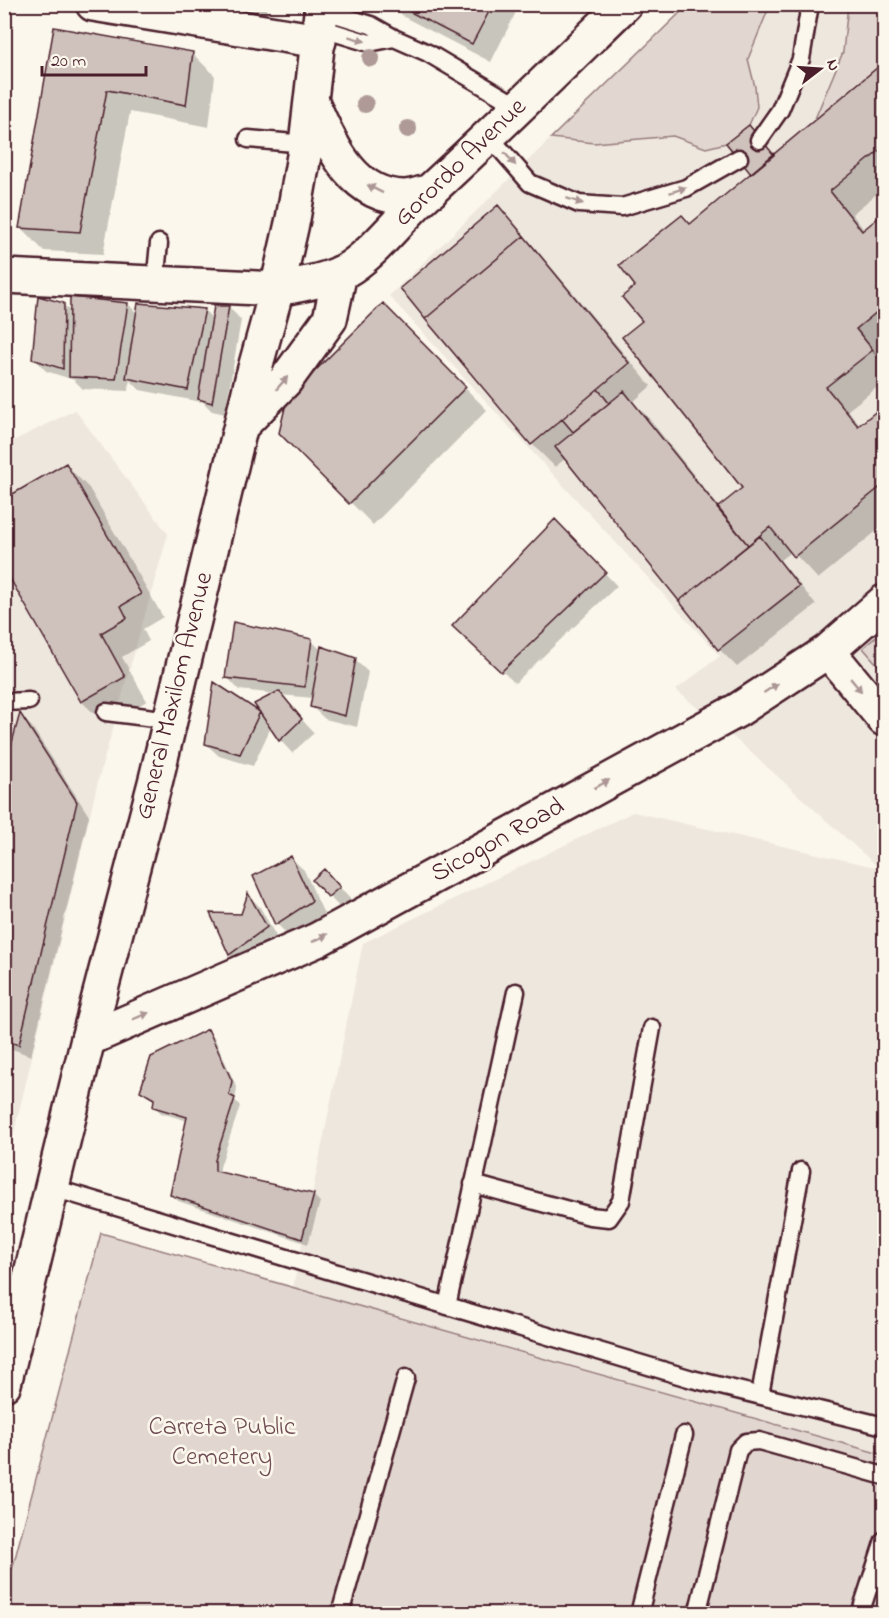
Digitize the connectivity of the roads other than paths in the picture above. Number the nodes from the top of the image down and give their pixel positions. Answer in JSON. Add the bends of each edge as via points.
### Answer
{"nodes":[{"id":1,"x":93,"y":4,"type":"edge"},
{"id":2,"x":625,"y":4,"type":"edge"},
{"id":3,"x":810,"y":4,"type":"edge"},
{"id":4,"x":321,"y":21,"type":"edge"},
{"id":5,"x":311,"y":100,"type":"junction"},
{"id":6,"x":519,"y":107,"type":"junction"},
{"id":7,"x":489,"y":136,"type":"junction"},
{"id":8,"x":248,"y":139,"type":"dead end"},
{"id":9,"x":759,"y":140,"type":"dead end"},
{"id":10,"x":306,"y":144,"type":"junction"},
{"id":11,"x":739,"y":158,"type":"dead end"},
{"id":12,"x":431,"y":190,"type":"junction"},
{"id":13,"x":159,"y":243,"type":"dead end"},
{"id":14,"x":340,"y":273,"type":"junction"},
{"id":15,"x":6,"y":277,"type":"edge"},
{"id":16,"x":155,"y":284,"type":"junction"},
{"id":17,"x":277,"y":289,"type":"junction"},
{"id":18,"x":242,"y":425,"type":"junction"},
{"id":19,"x":885,"y":602,"type":"edge"},
{"id":20,"x":828,"y":651,"type":"junction"},
{"id":21,"x":29,"y":701,"type":"dead end"},
{"id":22,"x":4,"y":702,"type":"edge"},
{"id":23,"x":106,"y":712,"type":"dead end"},
{"id":24,"x":885,"y":719,"type":"edge"},
{"id":25,"x":170,"y":720,"type":"junction"},
{"id":26,"x":516,"y":992,"type":"dead end"},
{"id":27,"x":652,"y":1028,"type":"dead end"},
{"id":28,"x":87,"y":1039,"type":"junction"},
{"id":29,"x":801,"y":1171,"type":"dead end"},
{"id":30,"x":473,"y":1184,"type":"junction"},
{"id":31,"x":52,"y":1188,"type":"junction"},
{"id":32,"x":447,"y":1306,"type":"junction"},
{"id":33,"x":406,"y":1378,"type":"dead end"},
{"id":34,"x":4,"y":1384,"type":"edge"},
{"id":35,"x":760,"y":1395,"type":"junction"},
{"id":36,"x":885,"y":1426,"type":"edge"},
{"id":37,"x":684,"y":1435,"type":"dead end"},
{"id":38,"x":885,"y":1476,"type":"edge"},
{"id":39,"x":885,"y":1540,"type":"edge"},
{"id":40,"x":340,"y":1614,"type":"edge"},
{"id":41,"x":639,"y":1614,"type":"edge"},
{"id":42,"x":697,"y":1614,"type":"edge"},
{"id":43,"x":860,"y":1614,"type":"edge"}],
"edges":[{"from":1,"to":4,"type":"main road"},
{"from":2,"to":6,"type":"main road","name":"Gorordo Avenue"},
{"from":3,"to":9,"type":"lane","via":[[801,59],[780,110]]},
{"from":4,"to":5,"type":"main road","name":"General Maxilom Avenue"},
{"from":4,"to":6,"type":"lane","via":[[371,25],[428,53]]},
{"from":5,"to":10,"type":"main road","name":"General Maxilom Avenue"},
{"from":12,"to":5,"type":"main road","one_way":true,"via":[[394,196],[356,178],[337,156]]},
{"from":6,"to":7,"type":"main road","name":"Gorordo Avenue"},
{"from":7,"to":11,"type":"lane","one_way":true,"via":[[530,183],[579,204],[622,207],[686,188]]},
{"from":7,"to":12,"type":"main road","name":"Gorordo Avenue"},
{"from":8,"to":10,"type":"lane"},
{"from":10,"to":17,"type":"main road","name":"General Maxilom Avenue"},
{"from":12,"to":14,"type":"main road","name":"Gorordo Avenue","via":[[377,245]]},
{"from":13,"to":16,"type":"lane"},
{"from":14,"to":17,"type":"main road","name":"Gorordo Avenue"},
{"from":18,"to":14,"type":"main road","one_way":true,"via":[[285,381],[330,320]]},
{"from":15,"to":16,"type":"main road","name":"Gorordo Avenue"},
{"from":16,"to":17,"type":"main road","name":"Gorordo Avenue"},
{"from":17,"to":18,"type":"main road","name":"General Maxilom Avenue"},
{"from":18,"to":25,"type":"main road","name":"General Maxilom Avenue"},
{"from":19,"to":20,"type":"main road","name":"Sicogon Road"},
{"from":20,"to":24,"type":"main road","one_way":true},
{"from":28,"to":20,"type":"main road","name":"Sicogon Road","one_way":true,"via":[[317,940],[738,710]]},
{"from":21,"to":22,"type":"lane"},
{"from":23,"to":25,"type":"lane"},
{"from":25,"to":28,"type":"main road","name":"General Maxilom Avenue"},
{"from":26,"to":30,"type":"lane"},
{"from":27,"to":30,"type":"lane","via":[[621,1201],[609,1218]]},
{"from":28,"to":31,"type":"main road","name":"General Maxilom Avenue"},
{"from":29,"to":35,"type":"lane"},
{"from":30,"to":32,"type":"lane"},
{"from":31,"to":32,"type":"lane"},
{"from":31,"to":34,"type":"main road","name":"General Maxilom Avenue"},
{"from":32,"to":35,"type":"lane","via":[[692,1379]]},
{"from":33,"to":40,"type":"lane"},
{"from":35,"to":36,"type":"lane"},
{"from":37,"to":41,"type":"lane"},
{"from":38,"to":42,"type":"lane","via":[[759,1441],[746,1442],[738,1450]]},
{"from":39,"to":43,"type":"lane"}]}
